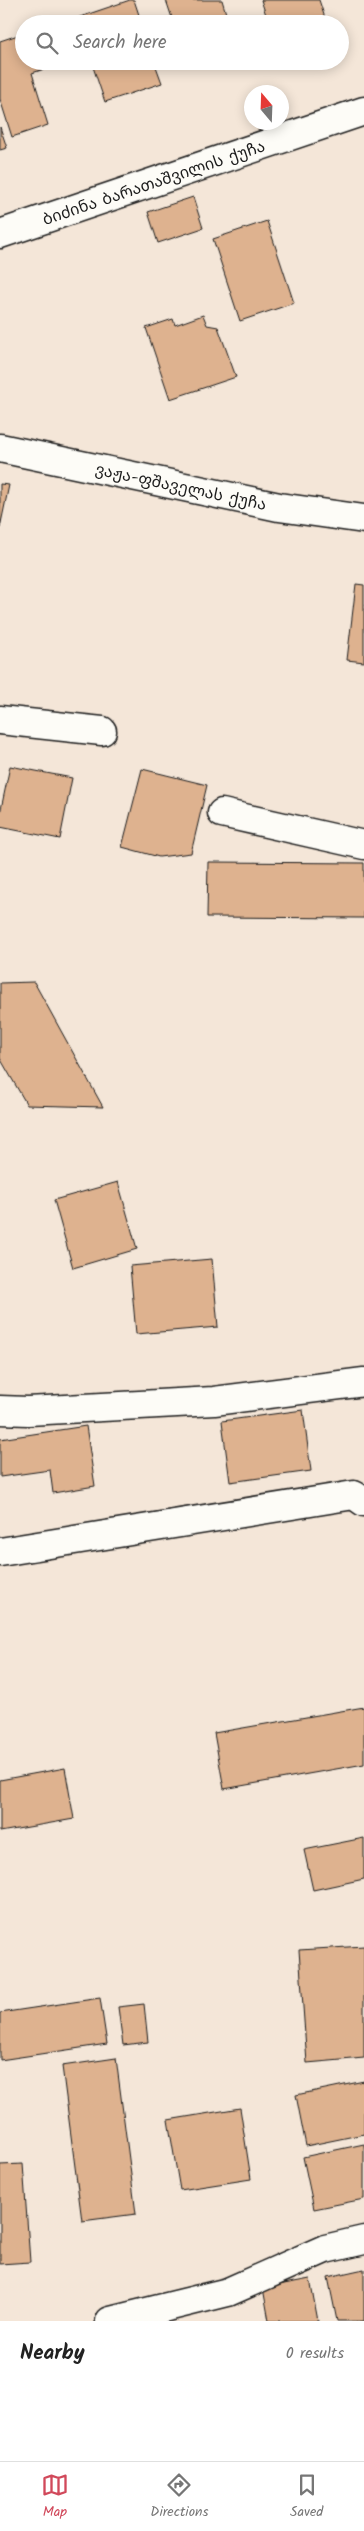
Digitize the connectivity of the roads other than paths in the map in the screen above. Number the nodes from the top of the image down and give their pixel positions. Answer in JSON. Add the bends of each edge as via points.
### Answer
{"nodes":[{"id":1,"x":364,"y":111,"type":"edge"},
{"id":2,"x":0,"y":234,"type":"edge"},
{"id":3,"x":0,"y":448,"type":"edge"},
{"id":4,"x":364,"y":519,"type":"edge"},
{"id":5,"x":0,"y":720,"type":"edge"},
{"id":6,"x":102,"y":731,"type":"dead end"},
{"id":7,"x":222,"y":813,"type":"dead end"},
{"id":8,"x":364,"y":846,"type":"edge"},
{"id":9,"x":364,"y":1382,"type":"edge"},
{"id":10,"x":0,"y":1410,"type":"edge"},
{"id":11,"x":364,"y":1502,"type":"edge"},
{"id":12,"x":0,"y":1552,"type":"edge"},
{"id":13,"x":364,"y":2240,"type":"edge"},
{"id":14,"x":110,"y":2321,"type":"edge"}],
"edges":[{"from":1,"to":2,"type":"street","name":"ბიძინა ბარათაშვილის ქუჩა"},
{"from":3,"to":4,"type":"street","name":"ვაჟა-ფშაველას ქუჩა","via":[[279,507]]},
{"from":5,"to":6,"type":"street"},
{"from":7,"to":8,"type":"street"},
{"from":9,"to":10,"type":"street","via":[[214,1401]]},
{"from":11,"to":12,"type":"street","via":[[354,1494]]},
{"from":13,"to":14,"type":"street","via":[[325,2249],[228,2292]]}]}
